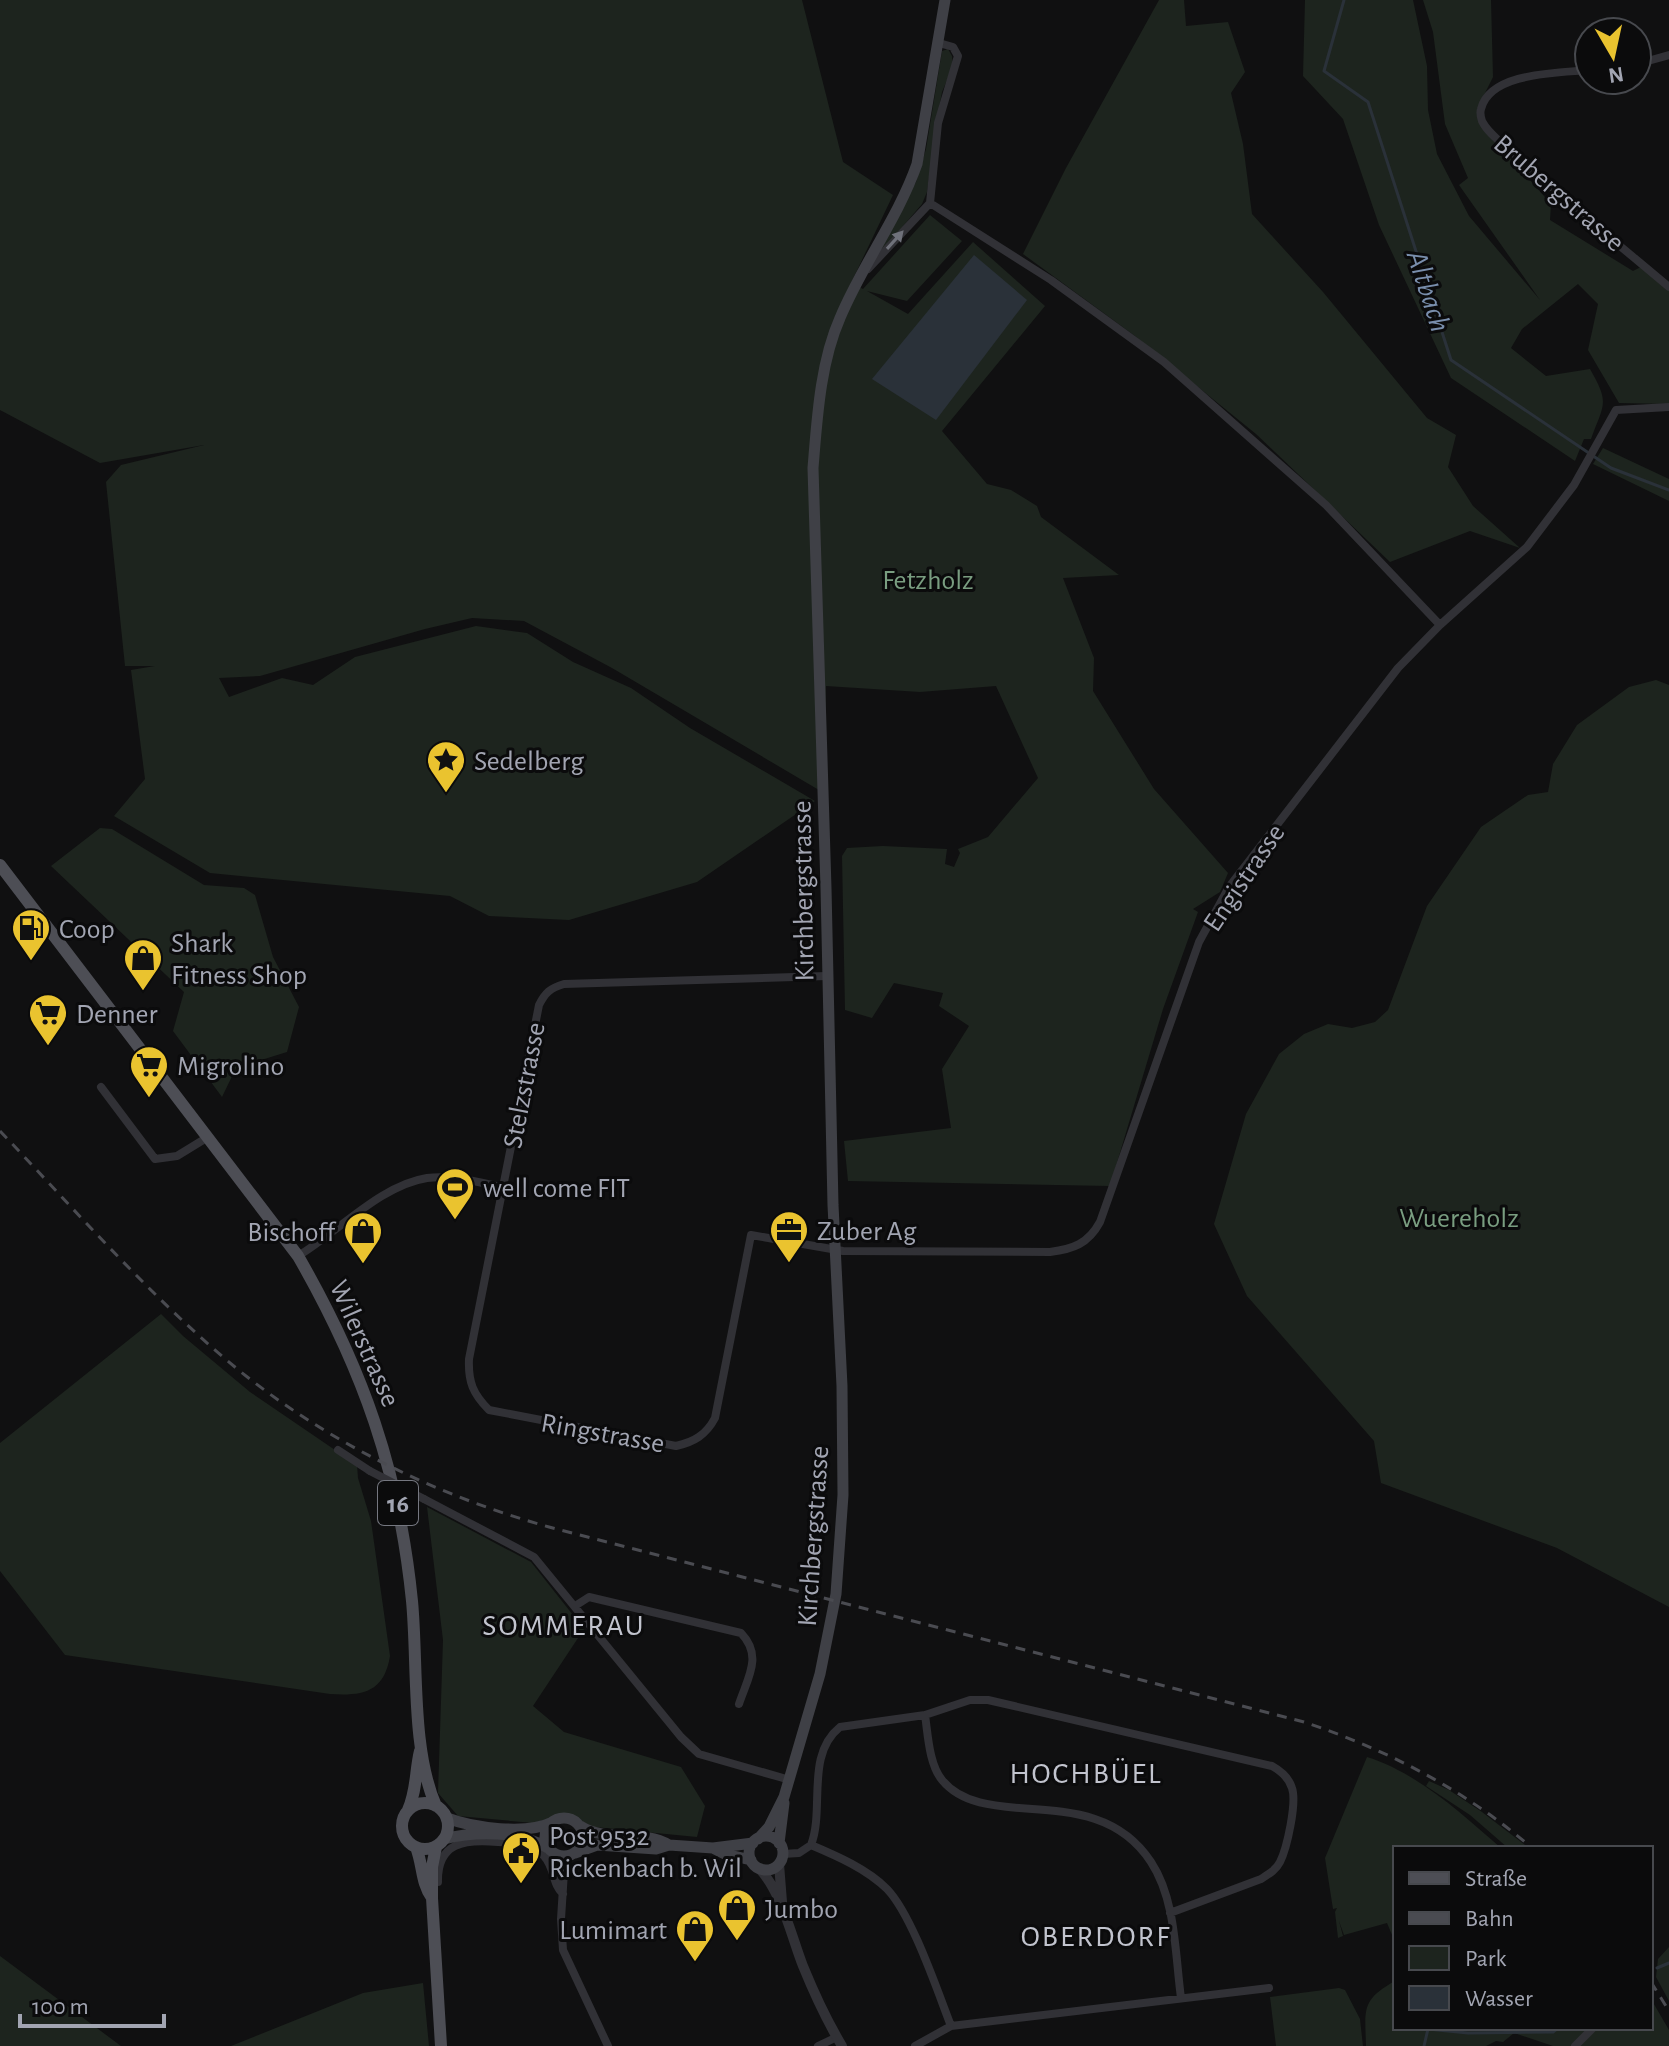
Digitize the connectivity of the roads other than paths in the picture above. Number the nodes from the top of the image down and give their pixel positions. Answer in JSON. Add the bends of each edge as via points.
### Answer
{"nodes":[{"id":1,"x":945,"y":0,"type":"edge"},
{"id":2,"x":939,"y":43,"type":"junction"},
{"id":3,"x":1573,"y":72,"type":"edge"},
{"id":4,"x":930,"y":203,"type":"junction"},
{"id":5,"x":859,"y":278,"type":"junction"},
{"id":6,"x":1669,"y":287,"type":"edge"},
{"id":7,"x":1669,"y":407,"type":"edge"},
{"id":8,"x":1440,"y":625,"type":"junction"},
{"id":9,"x":0,"y":865,"type":"edge"},
{"id":10,"x":827,"y":976,"type":"junction"},
{"id":11,"x":101,"y":1087,"type":"dead end"},
{"id":12,"x":208,"y":1137,"type":"junction"},
{"id":13,"x":502,"y":1187,"type":"junction"},
{"id":14,"x":834,"y":1250,"type":"junction"},
{"id":15,"x":298,"y":1256,"type":"junction"},
{"id":16,"x":338,"y":1450,"type":"dead end"},
{"id":17,"x":575,"y":1606,"type":"junction"},
{"id":18,"x":739,"y":1704,"type":"dead end"},
{"id":19,"x":925,"y":1715,"type":"junction"},
{"id":20,"x":421,"y":1747,"type":"junction"},
{"id":21,"x":790,"y":1780,"type":"junction"},
{"id":22,"x":784,"y":1797,"type":"junction"},
{"id":23,"x":436,"y":1806,"type":"junction"},
{"id":24,"x":407,"y":1812,"type":"junction"},
{"id":25,"x":447,"y":1818,"type":"junction"},
{"id":26,"x":553,"y":1821,"type":"junction"},
{"id":27,"x":580,"y":1826,"type":"junction"},
{"id":28,"x":755,"y":1841,"type":"junction"},
{"id":29,"x":440,"y":1843,"type":"junction"},
{"id":30,"x":669,"y":1845,"type":"junction"},
{"id":31,"x":811,"y":1845,"type":"junction"},
{"id":32,"x":416,"y":1847,"type":"junction"},
{"id":33,"x":548,"y":1848,"type":"junction"},
{"id":34,"x":713,"y":1848,"type":"junction"},
{"id":35,"x":570,"y":1854,"type":"junction"},
{"id":36,"x":780,"y":1854,"type":"junction"},
{"id":37,"x":755,"y":1864,"type":"junction"},
{"id":38,"x":563,"y":1894,"type":"junction"},
{"id":39,"x":432,"y":1898,"type":"junction"},
{"id":40,"x":783,"y":1912,"type":"junction"},
{"id":41,"x":1170,"y":1913,"type":"junction"},
{"id":42,"x":1269,"y":1988,"type":"dead end"},
{"id":43,"x":1181,"y":1998,"type":"junction"},
{"id":44,"x":951,"y":2026,"type":"junction"},
{"id":45,"x":1591,"y":2030,"type":"edge"},
{"id":46,"x":839,"y":2042,"type":"edge"},
{"id":47,"x":441,"y":2046,"type":"edge"},
{"id":48,"x":608,"y":2046,"type":"edge"},
{"id":49,"x":818,"y":2046,"type":"edge"},
{"id":50,"x":915,"y":2046,"type":"edge"},
{"id":51,"x":1575,"y":2046,"type":"edge"}],
"edges":[{"from":1,"to":2,"type":"main road","name":"Kirchbergstrasse"},
{"from":2,"to":4,"type":"street","via":[[953,47],[958,56],[938,123]]},
{"from":2,"to":5,"type":"main road","name":"Kirchbergstrasse","via":[[917,164]]},
{"from":3,"to":6,"type":"street","name":"Brubergstrasse","via":[[1503,84],[1485,100],[1482,121]]},
{"from":5,"to":4,"type":"street","one_way":true},
{"from":4,"to":8,"type":"street","via":[[1051,280],[1164,362],[1326,505]]},
{"from":5,"to":10,"type":"main road","name":"Kirchbergstrasse","via":[[830,347],[813,468]]},
{"from":7,"to":8,"type":"street","name":"Engistrasse","via":[[1616,410],[1574,485],[1527,547]]},
{"from":8,"to":14,"type":"street","name":"Engistrasse","via":[[1398,668],[1229,887],[1199,942],[1095,1232],[1070,1250],[1050,1252]]},
{"from":9,"to":12,"type":"main road","name":"Wilerstrasse","number":"16"},
{"from":10,"to":13,"type":"street","name":"Stelzstrasse","via":[[553,988],[539,1005]]},
{"from":10,"to":14,"type":"main road","name":"Kirchbergstrasse"},
{"from":11,"to":12,"type":"street","via":[[155,1159],[177,1156]]},
{"from":12,"to":15,"type":"main road","name":"Wilerstrasse","number":"16"},
{"from":13,"to":14,"type":"street","name":"Ringstrasse","via":[[468,1376],[479,1401],[504,1415],[676,1446],[691,1443],[715,1418],[751,1235]]},
{"from":13,"to":15,"type":"street","name":"Stelzstrasse","via":[[447,1178],[409,1183]]},
{"from":14,"to":21,"type":"main road","name":"Kirchbergstrasse","via":[[844,1459],[836,1594]]},
{"from":15,"to":20,"type":"main road","name":"Wilerstrasse","number":"16","via":[[355,1366],[388,1459],[409,1573]]},
{"from":16,"to":17,"type":"street","bridge":true,"via":[[534,1557]]},
{"from":17,"to":18,"type":"street","via":[[589,1597],[741,1633],[752,1644],[753,1659]]},
{"from":17,"to":21,"type":"street","via":[[699,1754]]},
{"from":19,"to":31,"type":"street","via":[[849,1724],[832,1734],[819,1775]]},
{"from":19,"to":41,"type":"street","via":[[934,1766],[953,1791],[978,1802],[1078,1813],[1106,1822],[1151,1861]]},
{"from":19,"to":41,"type":"street","via":[[988,1700],[1282,1772],[1292,1787],[1294,1805],[1280,1862],[1261,1879]]},
{"from":20,"to":23,"type":"main road","name":"Wilerstrasse","number":"16"},
{"from":20,"to":24,"type":"main road","name":"Wilerstrasse","number":"16","via":[[416,1792]]},
{"from":21,"to":22,"type":"main road","name":"Kirchbergstrasse"},
{"from":22,"to":28,"type":"main road","name":"Kirchbergstrasse"},
{"from":22,"to":36,"type":"main road","name":"Kirchbergstrasse"},
{"from":23,"to":24,"type":"main road","via":[[421,1804]]},
{"from":23,"to":25,"type":"main road"},
{"from":24,"to":32,"type":"main road","via":[[402,1832]]},
{"from":25,"to":26,"type":"main road","via":[[527,1829]]},
{"from":25,"to":29,"type":"main road"},
{"from":26,"to":27,"type":"main road","via":[[569,1819]]},
{"from":26,"to":33,"type":"main road","via":[[546,1832]]},
{"from":27,"to":30,"type":"main road","via":[[590,1833],[658,1839]]},
{"from":27,"to":35,"type":"main road","via":[[583,1842]]},
{"from":28,"to":34,"type":"main road"},
{"from":28,"to":36,"type":"main road","via":[[767,1836]]},
{"from":28,"to":37,"type":"main road","via":[[750,1851]]},
{"from":29,"to":32,"type":"main road"},
{"from":29,"to":33,"type":"main road","via":[[477,1834],[534,1839]]},
{"from":29,"to":39,"type":"main road","via":[[432,1867]]},
{"from":30,"to":34,"type":"main road"},
{"from":30,"to":35,"type":"main road","via":[[597,1845]]},
{"from":31,"to":36,"type":"street","via":[[799,1853]]},
{"from":31,"to":44,"type":"street","via":[[862,1870],[888,1890]]},
{"from":32,"to":39,"type":"main road","via":[[424,1887]]},
{"from":33,"to":35,"type":"main road"},
{"from":34,"to":37,"type":"main road"},
{"from":35,"to":38,"type":"street"},
{"from":36,"to":37,"type":"main road","via":[[770,1870]]},
{"from":36,"to":40,"type":"street"},
{"from":37,"to":40,"type":"street"},
{"from":38,"to":39,"type":"street","via":[[555,1887],[544,1856],[518,1844],[479,1840],[459,1843],[445,1854]]},
{"from":38,"to":48,"type":"street","via":[[563,1950]]},
{"from":39,"to":47,"type":"main road"},
{"from":40,"to":46,"type":"street"},
{"from":41,"to":43,"type":"street"},
{"from":42,"to":43,"type":"street"},
{"from":43,"to":44,"type":"street"},
{"from":44,"to":50,"type":"street"},
{"from":45,"to":51,"type":"street"},
{"from":46,"to":49,"type":"street"}]}
